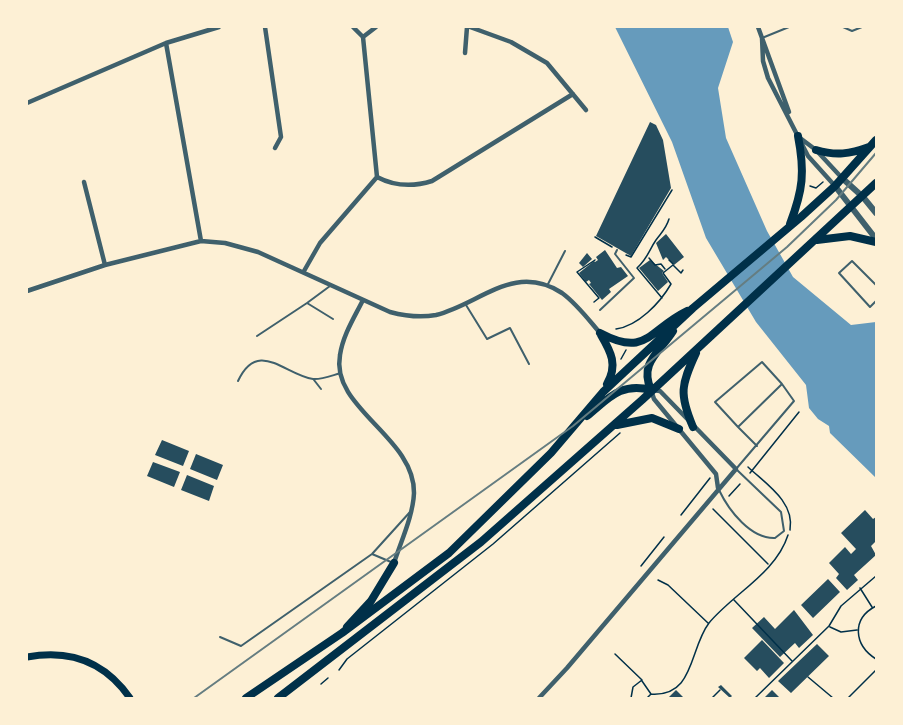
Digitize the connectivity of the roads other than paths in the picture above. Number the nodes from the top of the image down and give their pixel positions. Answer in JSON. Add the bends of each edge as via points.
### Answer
{"nodes":[{"id":1,"x":219,"y":27,"type":"edge"},
{"id":2,"x":265,"y":27,"type":"edge"},
{"id":3,"x":353,"y":27,"type":"edge"},
{"id":4,"x":376,"y":27,"type":"edge"},
{"id":5,"x":469,"y":27,"type":"edge"},
{"id":6,"x":758,"y":27,"type":"edge"},
{"id":7,"x":789,"y":27,"type":"edge"},
{"id":8,"x":843,"y":27,"type":"edge"},
{"id":9,"x":862,"y":27,"type":"edge"},
{"id":10,"x":784,"y":28,"type":"edge"},
{"id":11,"x":363,"y":37,"type":"junction"},
{"id":12,"x":762,"y":38,"type":"junction"},
{"id":13,"x":165,"y":43,"type":"junction"},
{"id":14,"x":465,"y":53,"type":"dead end"},
{"id":15,"x":573,"y":94,"type":"junction"},
{"id":16,"x":27,"y":104,"type":"edge"},
{"id":17,"x":586,"y":110,"type":"dead end"},
{"id":18,"x":792,"y":124,"type":"junction"},
{"id":19,"x":798,"y":136,"type":"junction"},
{"id":20,"x":873,"y":143,"type":"edge"},
{"id":21,"x":275,"y":148,"type":"dead end"},
{"id":22,"x":816,"y":150,"type":"junction"},
{"id":23,"x":377,"y":177,"type":"junction"},
{"id":24,"x":842,"y":178,"type":"junction"},
{"id":25,"x":84,"y":182,"type":"dead end"},
{"id":26,"x":876,"y":183,"type":"edge"},
{"id":27,"x":835,"y":186,"type":"junction"},
{"id":28,"x":863,"y":197,"type":"junction"},
{"id":29,"x":852,"y":206,"type":"junction"},
{"id":30,"x":876,"y":213,"type":"edge"},
{"id":31,"x":790,"y":224,"type":"junction"},
{"id":32,"x":815,"y":240,"type":"junction"},
{"id":33,"x":876,"y":240,"type":"edge"},
{"id":34,"x":201,"y":242,"type":"junction"},
{"id":35,"x":617,"y":249,"type":"dead end"},
{"id":36,"x":565,"y":251,"type":"dead end"},
{"id":37,"x":105,"y":265,"type":"junction"},
{"id":38,"x":304,"y":271,"type":"junction"},
{"id":39,"x":333,"y":284,"type":"junction"},
{"id":40,"x":876,"y":285,"type":"edge"},
{"id":41,"x":547,"y":286,"type":"junction"},
{"id":42,"x":27,"y":291,"type":"edge"},
{"id":43,"x":363,"y":300,"type":"junction"},
{"id":44,"x":876,"y":301,"type":"edge"},
{"id":45,"x":307,"y":303,"type":"junction"},
{"id":46,"x":465,"y":303,"type":"junction"},
{"id":47,"x":693,"y":308,"type":"junction"},
{"id":48,"x":600,"y":310,"type":"dead end"},
{"id":49,"x":333,"y":319,"type":"dead end"},
{"id":50,"x":678,"y":322,"type":"junction"},
{"id":51,"x":600,"y":333,"type":"junction"},
{"id":52,"x":257,"y":336,"type":"dead end"},
{"id":53,"x":698,"y":349,"type":"junction"},
{"id":54,"x":529,"y":364,"type":"dead end"},
{"id":55,"x":341,"y":373,"type":"junction"},
{"id":56,"x":314,"y":380,"type":"junction"},
{"id":57,"x":237,"y":381,"type":"dead end"},
{"id":58,"x":782,"y":384,"type":"junction"},
{"id":59,"x":321,"y":389,"type":"dead end"},
{"id":60,"x":651,"y":390,"type":"junction"},
{"id":61,"x":603,"y":392,"type":"junction"},
{"id":62,"x":574,"y":427,"type":"junction"},
{"id":63,"x":613,"y":427,"type":"junction"},
{"id":64,"x":693,"y":427,"type":"junction"},
{"id":65,"x":738,"y":427,"type":"junction"},
{"id":66,"x":679,"y":429,"type":"junction"},
{"id":67,"x":757,"y":446,"type":"junction"},
{"id":68,"x":736,"y":469,"type":"junction"},
{"id":69,"x":718,"y":488,"type":"junction"},
{"id":70,"x":410,"y":512,"type":"junction"},
{"id":71,"x":372,"y":554,"type":"junction"},
{"id":72,"x":394,"y":563,"type":"junction"},
{"id":73,"x":342,"y":633,"type":"junction"},
{"id":74,"x":220,"y":637,"type":"dead end"},
{"id":75,"x":27,"y":657,"type":"edge"},
{"id":76,"x":130,"y":698,"type":"edge"},
{"id":77,"x":246,"y":698,"type":"edge"},
{"id":78,"x":278,"y":698,"type":"edge"},
{"id":79,"x":539,"y":698,"type":"edge"}],
"edges":[{"from":1,"to":13,"type":"street"},
{"from":2,"to":21,"type":"street","via":[[281,136]]},
{"from":3,"to":11,"type":"street"},
{"from":4,"to":11,"type":"street"},
{"from":5,"to":14,"type":"street"},
{"from":5,"to":15,"type":"street","via":[[512,42],[546,63]]},
{"from":6,"to":12,"type":"street"},
{"from":7,"to":10,"type":"lane"},
{"from":8,"to":9,"type":"lane","via":[[852,31]]},
{"from":10,"to":12,"type":"lane"},
{"from":11,"to":23,"type":"street"},
{"from":12,"to":18,"type":"street"},
{"from":12,"to":18,"type":"street","via":[[768,78]]},
{"from":13,"to":16,"type":"street"},
{"from":13,"to":34,"type":"street"},
{"from":15,"to":17,"type":"street"},
{"from":15,"to":23,"type":"street","via":[[432,181],[405,185]]},
{"from":18,"to":19,"type":"street"},
{"from":19,"to":22,"type":"street"},
{"from":19,"to":27,"type":"street","via":[[808,156]]},
{"from":19,"to":31,"type":"main road","via":[[803,183]]},
{"from":20,"to":22,"type":"main road","via":[[850,154]]},
{"from":20,"to":24,"type":"main road"},
{"from":22,"to":24,"type":"street"},
{"from":23,"to":38,"type":"street","via":[[320,243]]},
{"from":24,"to":27,"type":"main road"},
{"from":24,"to":28,"type":"street"},
{"from":25,"to":37,"type":"street"},
{"from":26,"to":28,"type":"main road"},
{"from":27,"to":29,"type":"street"},
{"from":27,"to":31,"type":"main road"},
{"from":28,"to":29,"type":"main road"},
{"from":28,"to":30,"type":"street"},
{"from":29,"to":32,"type":"main road"},
{"from":29,"to":33,"type":"street"},
{"from":31,"to":47,"type":"main road"},
{"from":32,"to":33,"type":"main road","via":[[850,236]]},
{"from":32,"to":53,"type":"main road"},
{"from":34,"to":37,"type":"street"},
{"from":34,"to":38,"type":"street","via":[[241,246]]},
{"from":35,"to":48,"type":"lane","via":[[615,254],[634,278]]},
{"from":36,"to":41,"type":"lane"},
{"from":37,"to":42,"type":"street"},
{"from":38,"to":39,"type":"street"},
{"from":39,"to":43,"type":"street"},
{"from":39,"to":45,"type":"lane"},
{"from":40,"to":44,"type":"lane","via":[[852,261],[839,273],[870,307]]},
{"from":41,"to":46,"type":"street","via":[[501,285]]},
{"from":41,"to":51,"type":"street","via":[[575,304]]},
{"from":43,"to":46,"type":"street","via":[[390,312],[422,317]]},
{"from":43,"to":55,"type":"street","via":[[344,339],[339,358]]},
{"from":45,"to":49,"type":"lane"},
{"from":45,"to":52,"type":"lane"},
{"from":46,"to":54,"type":"lane","via":[[487,339],[510,328]]},
{"from":47,"to":50,"type":"main road"},
{"from":47,"to":51,"type":"main road","via":[[637,345],[626,345]]},
{"from":50,"to":60,"type":"main road","via":[[647,365],[646,379]]},
{"from":50,"to":61,"type":"main road"},
{"from":51,"to":61,"type":"main road","via":[[614,366]]},
{"from":53,"to":60,"type":"main road"},
{"from":53,"to":64,"type":"main road","via":[[682,390],[683,404]]},
{"from":55,"to":56,"type":"lane"},
{"from":55,"to":70,"type":"street","via":[[344,385],[405,462],[414,492]]},
{"from":56,"to":57,"type":"lane","via":[[260,360],[250,364]]},
{"from":56,"to":59,"type":"lane"},
{"from":58,"to":65,"type":"lane"},
{"from":58,"to":65,"type":"lane","via":[[762,362],[715,402]]},
{"from":58,"to":67,"type":"lane","via":[[794,400]]},
{"from":60,"to":62,"type":"main road","via":[[637,386],[622,389]]},
{"from":60,"to":63,"type":"main road"},
{"from":60,"to":64,"type":"street","via":[[660,391]]},
{"from":60,"to":66,"type":"street"},
{"from":61,"to":62,"type":"main road"},
{"from":62,"to":73,"type":"main road","via":[[492,514],[449,553]]},
{"from":63,"to":66,"type":"main road","via":[[652,418]]},
{"from":63,"to":78,"type":"main road","via":[[481,542]]},
{"from":64,"to":68,"type":"street"},
{"from":65,"to":67,"type":"lane"},
{"from":66,"to":69,"type":"street","via":[[716,474]]},
{"from":67,"to":68,"type":"lane"},
{"from":68,"to":69,"type":"street"},
{"from":68,"to":69,"type":"lane","via":[[781,512],[784,531],[775,538],[753,532],[724,501]]},
{"from":69,"to":79,"type":"street"},
{"from":70,"to":71,"type":"lane"},
{"from":70,"to":72,"type":"street"},
{"from":71,"to":72,"type":"lane"},
{"from":71,"to":74,"type":"lane","via":[[241,646]]},
{"from":72,"to":73,"type":"main road","via":[[371,601]]},
{"from":73,"to":77,"type":"main road"},
{"from":75,"to":76,"type":"main road","via":[[69,655],[86,660],[118,681]]}]}
